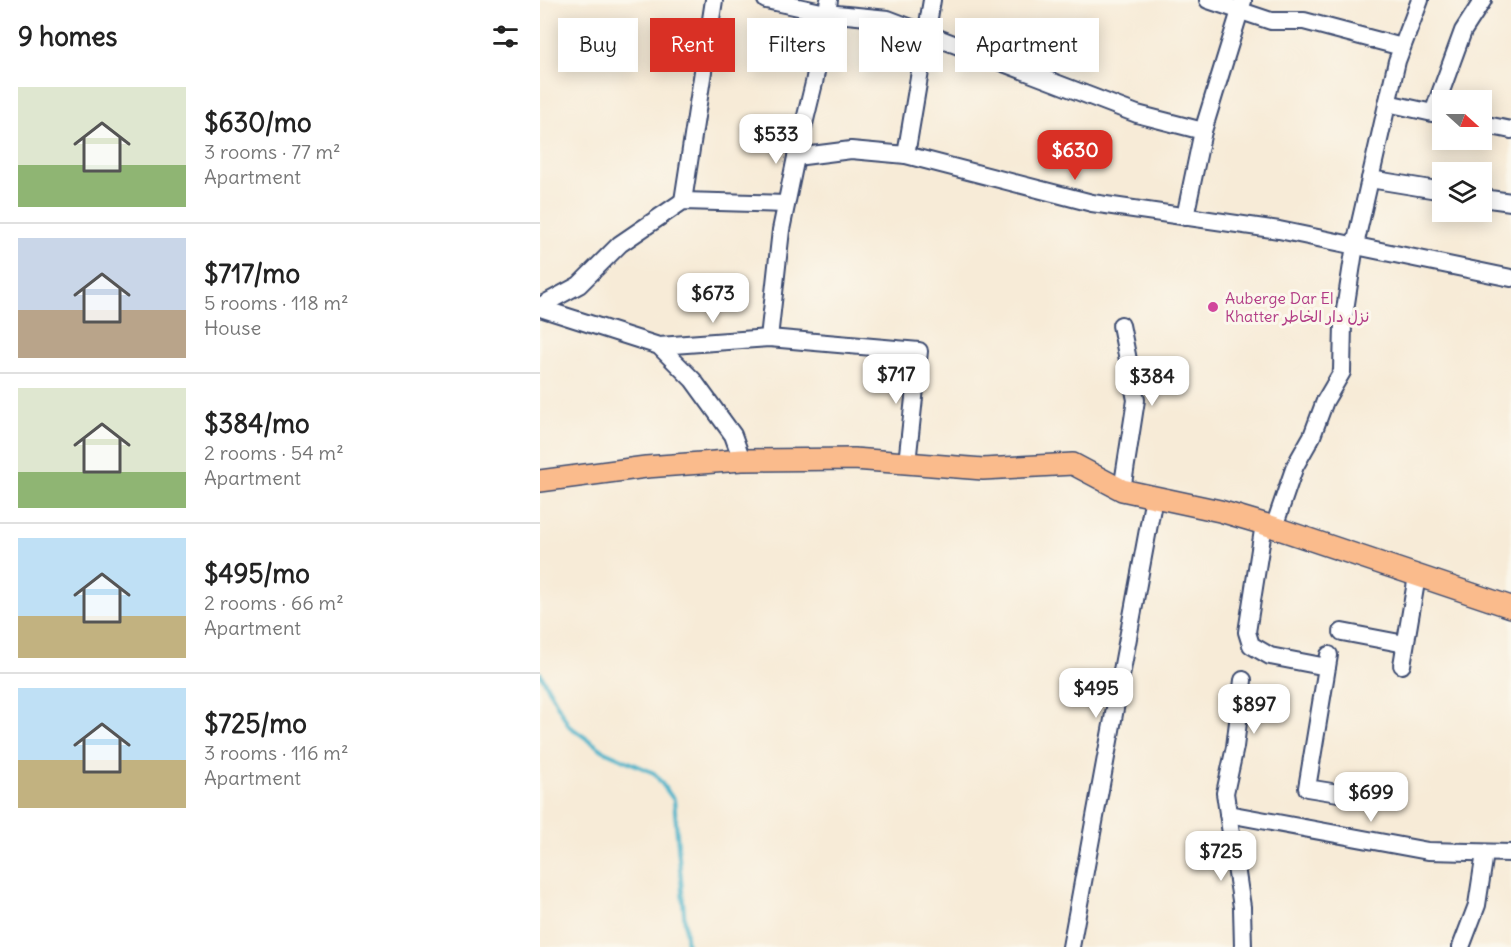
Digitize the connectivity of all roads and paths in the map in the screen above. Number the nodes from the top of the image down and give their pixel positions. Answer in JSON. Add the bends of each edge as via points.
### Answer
{"nodes":[{"id":1,"x":714,"y":0,"type":"edge"},
{"id":2,"x":766,"y":0,"type":"edge"},
{"id":3,"x":932,"y":0,"type":"edge"},
{"id":4,"x":1209,"y":0,"type":"edge"},
{"id":5,"x":1420,"y":0,"type":"edge"},
{"id":6,"x":1484,"y":0,"type":"edge"},
{"id":7,"x":1242,"y":5,"type":"edge"},
{"id":8,"x":828,"y":6,"type":"edge"},
{"id":9,"x":883,"y":18,"type":"edge"},
{"id":10,"x":929,"y":18,"type":"edge"},
{"id":11,"x":943,"y":40,"type":"edge"},
{"id":12,"x":1402,"y":47,"type":"junction"},
{"id":13,"x":920,"y":72,"type":"edge"},
{"id":14,"x":1445,"y":90,"type":"edge"},
{"id":15,"x":1387,"y":103,"type":"junction"},
{"id":16,"x":1432,"y":113,"type":"edge"},
{"id":17,"x":1492,"y":126,"type":"edge"},
{"id":18,"x":1203,"y":130,"type":"junction"},
{"id":19,"x":1511,"y":130,"type":"edge"},
{"id":20,"x":906,"y":155,"type":"junction"},
{"id":21,"x":796,"y":157,"type":"junction"},
{"id":22,"x":1370,"y":179,"type":"junction"},
{"id":23,"x":1432,"y":189,"type":"edge"},
{"id":24,"x":1492,"y":199,"type":"edge"},
{"id":25,"x":683,"y":201,"type":"junction"},
{"id":26,"x":1511,"y":202,"type":"edge"},
{"id":27,"x":786,"y":204,"type":"junction"},
{"id":28,"x":1185,"y":217,"type":"junction"},
{"id":29,"x":1355,"y":245,"type":"junction"},
{"id":30,"x":1511,"y":278,"type":"edge"},
{"id":31,"x":540,"y":307,"type":"edge"},
{"id":32,"x":1121,"y":325,"type":"dead end"},
{"id":33,"x":769,"y":338,"type":"junction"},
{"id":34,"x":659,"y":346,"type":"junction"},
{"id":35,"x":742,"y":460,"type":"junction"},
{"id":36,"x":907,"y":463,"type":"junction"},
{"id":37,"x":540,"y":481,"type":"edge"},
{"id":38,"x":1122,"y":490,"type":"junction"},
{"id":39,"x":1154,"y":497,"type":"junction"},
{"id":40,"x":1269,"y":526,"type":"junction"},
{"id":41,"x":1417,"y":576,"type":"junction"},
{"id":42,"x":1511,"y":607,"type":"edge"},
{"id":43,"x":1342,"y":632,"type":"dead end"},
{"id":44,"x":1405,"y":644,"type":"junction"},
{"id":45,"x":1402,"y":665,"type":"dead end"},
{"id":46,"x":1243,"y":680,"type":"dead end"},
{"id":47,"x":1363,"y":797,"type":"dead end"},
{"id":48,"x":1228,"y":814,"type":"junction"},
{"id":49,"x":1485,"y":853,"type":"junction"},
{"id":50,"x":1511,"y":854,"type":"edge"},
{"id":51,"x":1071,"y":947,"type":"edge"},
{"id":52,"x":1243,"y":947,"type":"edge"},
{"id":53,"x":1461,"y":947,"type":"edge"}],
"edges":[{"from":1,"to":25,"type":"street"},
{"from":2,"to":8,"type":"street"},
{"from":3,"to":10,"type":"street"},
{"from":4,"to":7,"type":"street"},
{"from":5,"to":12,"type":"street"},
{"from":6,"to":14,"type":"street","via":[[1463,31]]},
{"from":7,"to":12,"type":"street","via":[[1272,21],[1304,21]]},
{"from":7,"to":18,"type":"street"},
{"from":8,"to":9,"type":"street"},
{"from":8,"to":21,"type":"street"},
{"from":11,"to":18,"type":"street","via":[[1137,114]]},
{"from":12,"to":15,"type":"street"},
{"from":13,"to":20,"type":"street"},
{"from":15,"to":16,"type":"street"},
{"from":15,"to":22,"type":"street"},
{"from":17,"to":19,"type":"street"},
{"from":18,"to":28,"type":"street"},
{"from":20,"to":21,"type":"street","via":[[851,150]]},
{"from":20,"to":28,"type":"street","via":[[1045,192]]},
{"from":21,"to":27,"type":"street"},
{"from":22,"to":23,"type":"street"},
{"from":22,"to":29,"type":"street"},
{"from":24,"to":26,"type":"street"},
{"from":25,"to":27,"type":"street"},
{"from":25,"to":31,"type":"street","via":[[620,244],[579,285]]},
{"from":27,"to":33,"type":"street"},
{"from":28,"to":29,"type":"street"},
{"from":29,"to":30,"type":"street"},
{"from":29,"to":40,"type":"street","via":[[1343,323],[1342,372]]},
{"from":31,"to":34,"type":"street"},
{"from":32,"to":38,"type":"street","via":[[1136,400]]},
{"from":33,"to":34,"type":"street"},
{"from":33,"to":36,"type":"street","via":[[919,351]]},
{"from":34,"to":35,"type":"street","via":[[693,380],[733,435]]},
{"from":35,"to":36,"type":"main road","via":[[854,459]]},
{"from":35,"to":37,"type":"main road"},
{"from":36,"to":38,"type":"main road","via":[[982,469],[1073,464]]},
{"from":38,"to":39,"type":"main road"},
{"from":39,"to":40,"type":"main road"},
{"from":39,"to":51,"type":"street"},
{"from":40,"to":41,"type":"main road"},
{"from":40,"to":47,"type":"street","via":[[1247,632],[1251,645],[1270,656],[1328,661],[1307,788]]},
{"from":41,"to":42,"type":"main road"},
{"from":41,"to":44,"type":"street"},
{"from":43,"to":44,"type":"street"},
{"from":44,"to":45,"type":"street"},
{"from":46,"to":48,"type":"street","via":[[1225,793]]},
{"from":48,"to":49,"type":"street","via":[[1428,851]]},
{"from":48,"to":52,"type":"street","via":[[1242,907]]},
{"from":49,"to":50,"type":"street"},
{"from":49,"to":53,"type":"street","via":[[1477,905]]}]}
